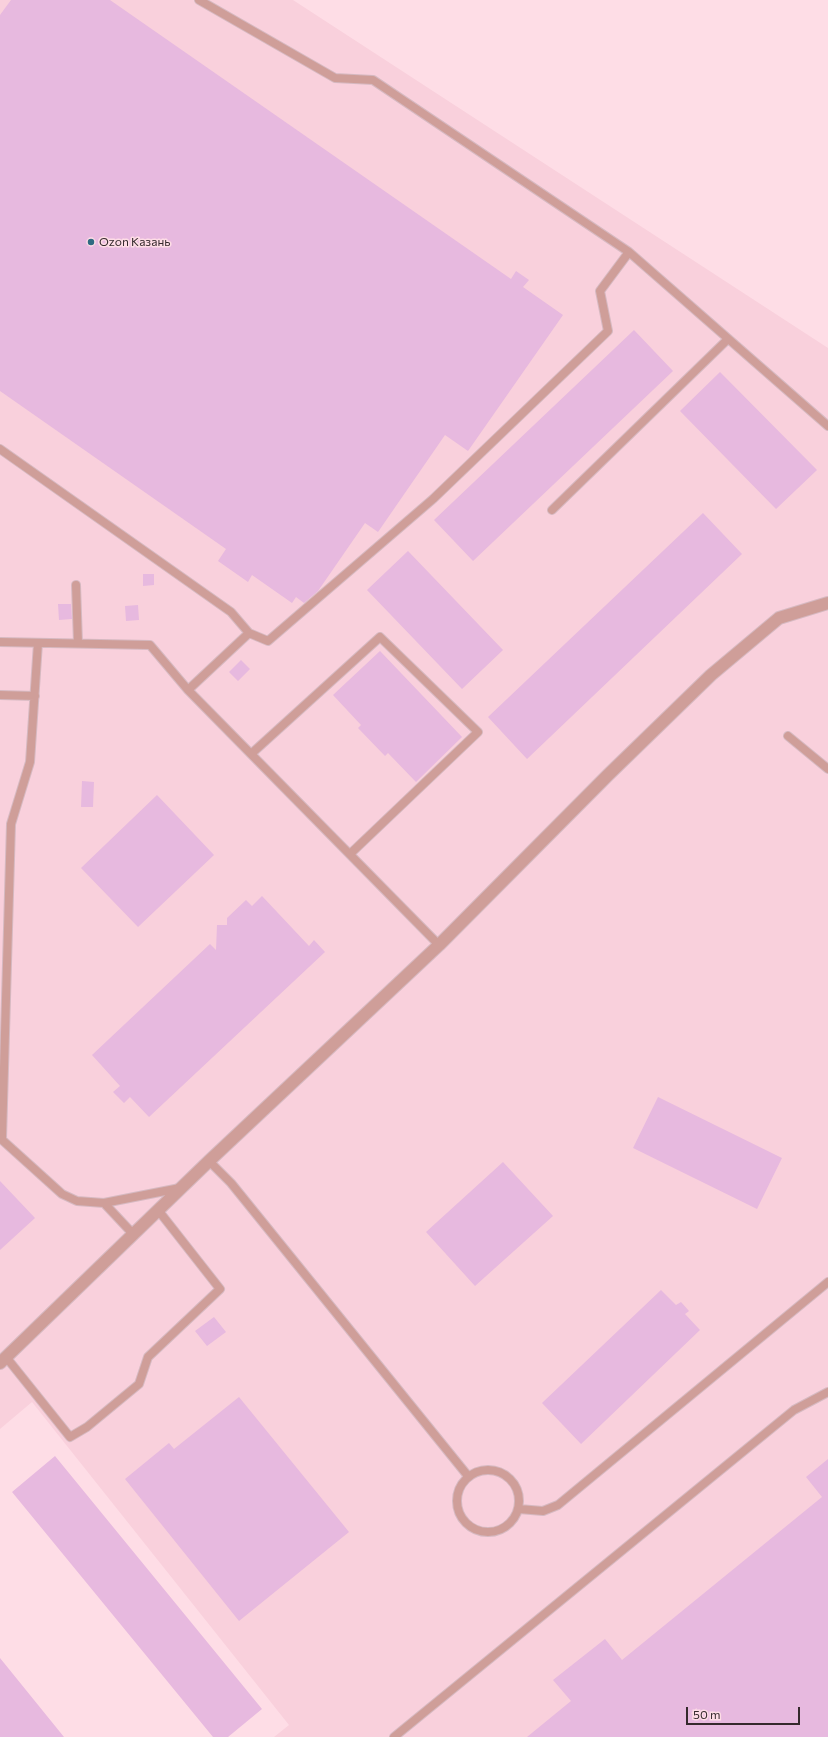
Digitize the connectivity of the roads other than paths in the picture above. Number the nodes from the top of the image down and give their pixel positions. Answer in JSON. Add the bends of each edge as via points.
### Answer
{"nodes":[{"id":1,"x":199,"y":0,"type":"edge"},
{"id":2,"x":629,"y":252,"type":"junction"},
{"id":3,"x":728,"y":339,"type":"junction"},
{"id":4,"x":828,"y":426,"type":"edge"},
{"id":5,"x":0,"y":448,"type":"edge"},
{"id":6,"x":552,"y":510,"type":"dead end"},
{"id":7,"x":76,"y":585,"type":"dead end"},
{"id":8,"x":828,"y":602,"type":"edge"},
{"id":9,"x":249,"y":633,"type":"junction"},
{"id":10,"x":0,"y":642,"type":"edge"},
{"id":11,"x":38,"y":643,"type":"junction"},
{"id":12,"x":78,"y":644,"type":"junction"},
{"id":13,"x":188,"y":690,"type":"junction"},
{"id":14,"x":0,"y":695,"type":"edge"},
{"id":15,"x":35,"y":696,"type":"junction"},
{"id":16,"x":788,"y":736,"type":"dead end"},
{"id":17,"x":251,"y":754,"type":"junction"},
{"id":18,"x":828,"y":769,"type":"edge"},
{"id":19,"x":350,"y":854,"type":"junction"},
{"id":20,"x":440,"y":945,"type":"junction"},
{"id":21,"x":1,"y":1138,"type":"edge"},
{"id":22,"x":209,"y":1161,"type":"junction"},
{"id":23,"x":181,"y":1188,"type":"junction"},
{"id":24,"x":104,"y":1203,"type":"junction"},
{"id":25,"x":158,"y":1210,"type":"junction"},
{"id":26,"x":134,"y":1235,"type":"junction"},
{"id":27,"x":828,"y":1282,"type":"edge"},
{"id":28,"x":3,"y":1360,"type":"edge"},
{"id":29,"x":828,"y":1392,"type":"edge"},
{"id":30,"x":468,"y":1476,"type":"junction"},
{"id":31,"x":520,"y":1509,"type":"junction"},
{"id":32,"x":394,"y":1737,"type":"edge"}],
"edges":[{"from":1,"to":2,"type":"lane","via":[[335,78],[373,80]]},
{"from":2,"to":3,"type":"lane"},
{"from":2,"to":9,"type":"lane","via":[[600,291],[608,331],[433,499],[268,641]]},
{"from":3,"to":4,"type":"lane"},
{"from":3,"to":6,"type":"lane"},
{"from":5,"to":9,"type":"lane","via":[[231,612]]},
{"from":7,"to":12,"type":"lane"},
{"from":8,"to":20,"type":"street","via":[[779,618],[711,675]]},
{"from":9,"to":13,"type":"lane"},
{"from":10,"to":11,"type":"lane"},
{"from":11,"to":12,"type":"lane"},
{"from":11,"to":15,"type":"lane"},
{"from":12,"to":13,"type":"lane","via":[[150,645]]},
{"from":13,"to":17,"type":"lane"},
{"from":14,"to":15,"type":"lane"},
{"from":15,"to":21,"type":"lane","via":[[30,762],[11,824]]},
{"from":16,"to":18,"type":"lane"},
{"from":17,"to":19,"type":"lane"},
{"from":17,"to":19,"type":"lane","via":[[380,637],[478,732]]},
{"from":19,"to":20,"type":"lane"},
{"from":20,"to":22,"type":"street"},
{"from":21,"to":24,"type":"lane","via":[[62,1194],[77,1201]]},
{"from":22,"to":23,"type":"street"},
{"from":22,"to":30,"type":"lane","via":[[231,1183]]},
{"from":23,"to":24,"type":"lane"},
{"from":23,"to":25,"type":"street"},
{"from":24,"to":26,"type":"lane"},
{"from":25,"to":26,"type":"street"},
{"from":25,"to":28,"type":"lane","via":[[220,1289],[148,1357],[139,1384],[87,1427],[70,1437]]},
{"from":26,"to":28,"type":"street"},
{"from":27,"to":31,"type":"lane","via":[[558,1506],[543,1511]]},
{"from":29,"to":32,"type":"lane","via":[[794,1410]]},
{"from":30,"to":31,"type":"lane","via":[[482,1469],[498,1470],[505,1474],[512,1479],[519,1493]]},
{"from":30,"to":31,"type":"lane","via":[[458,1490],[457,1507],[464,1522],[479,1531],[496,1532],[511,1524]]}]}
